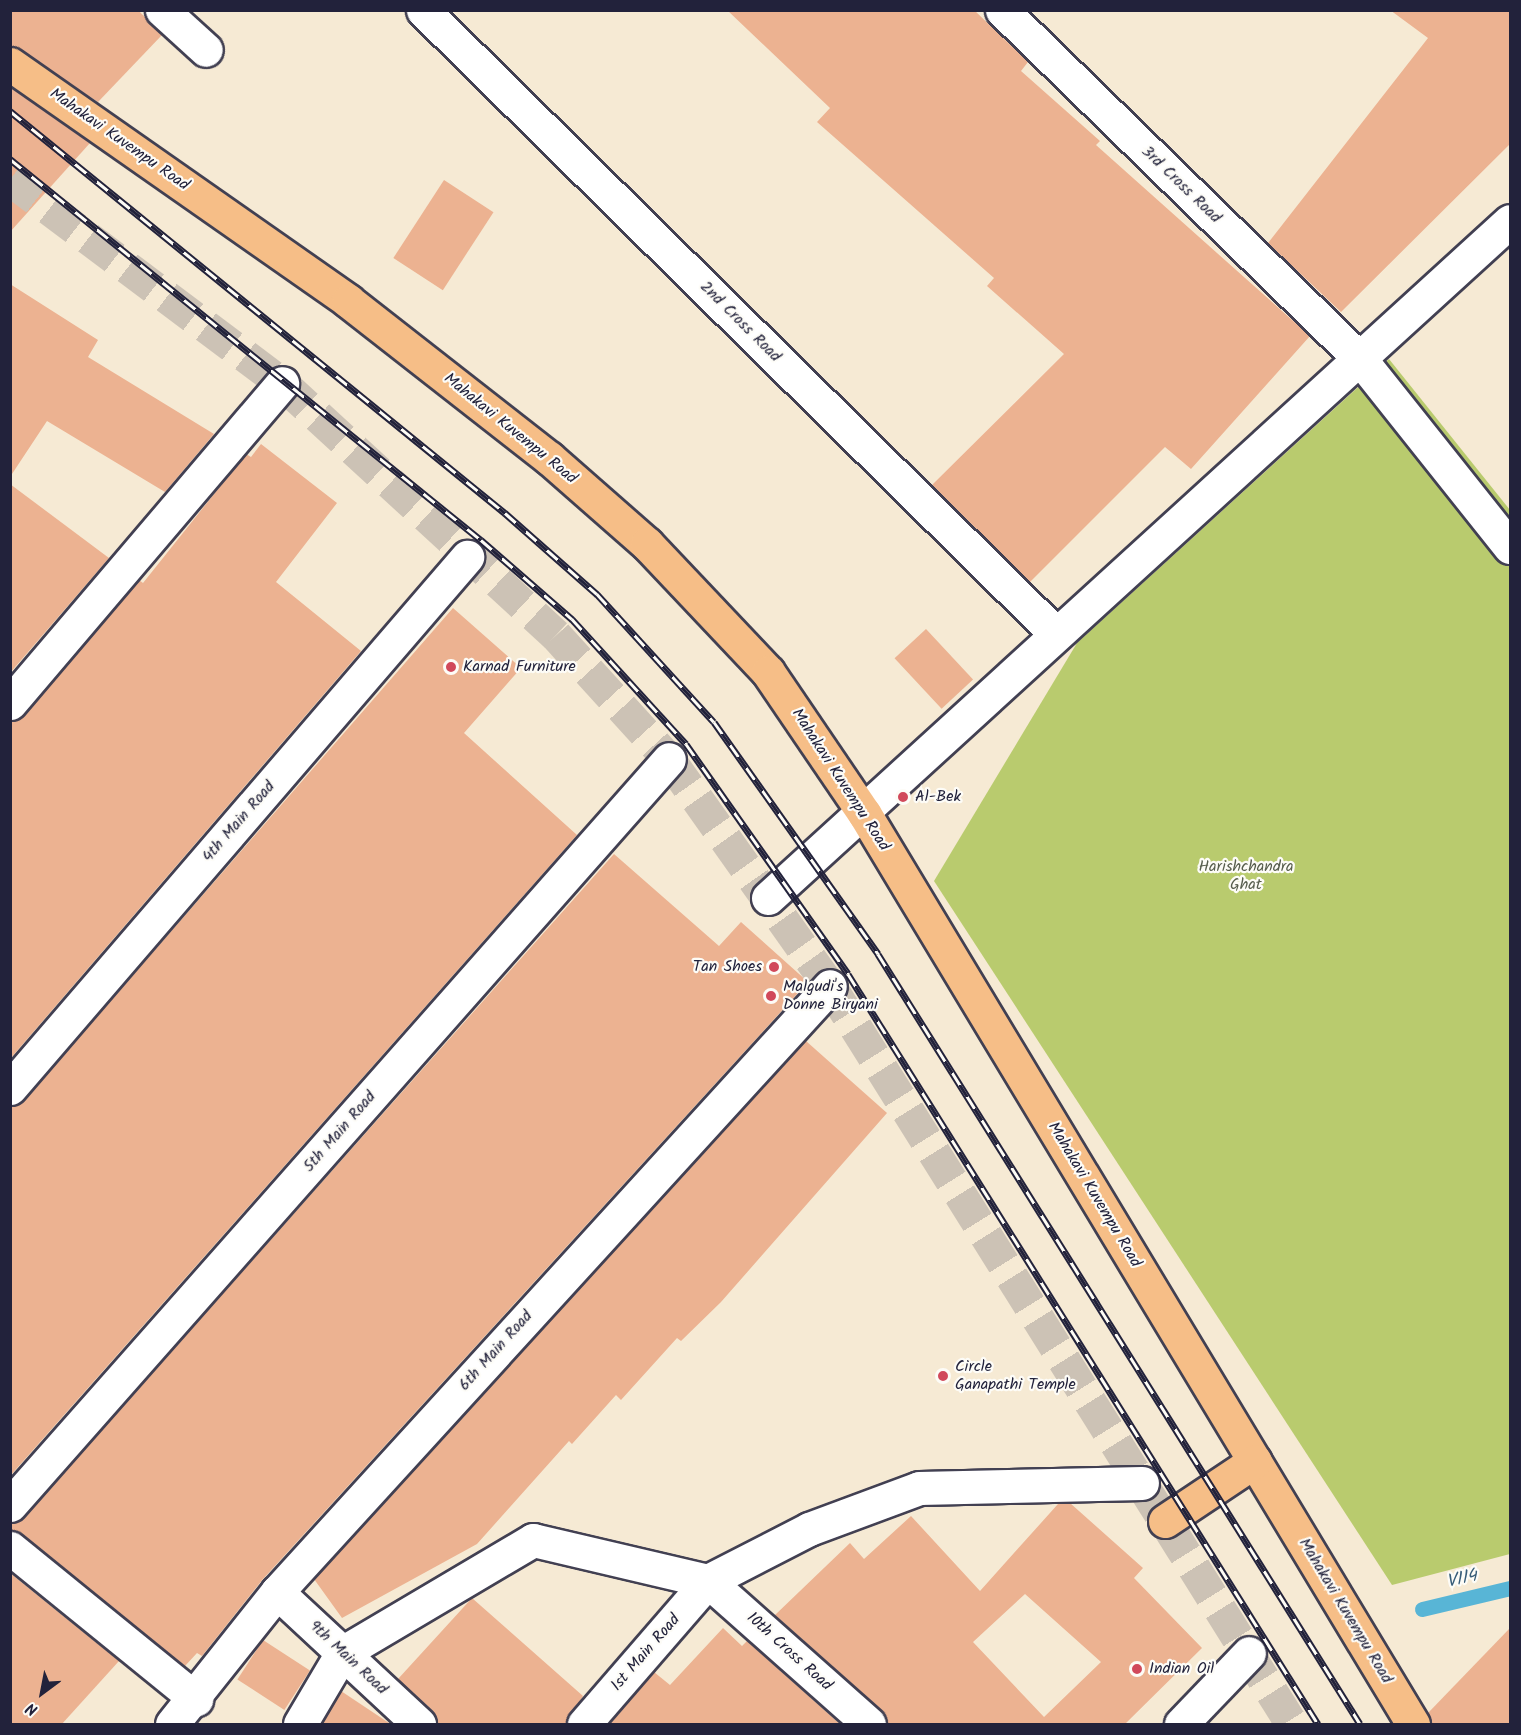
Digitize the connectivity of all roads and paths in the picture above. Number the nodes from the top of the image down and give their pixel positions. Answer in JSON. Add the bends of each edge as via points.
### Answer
{"nodes":[{"id":1,"x":162,"y":10,"type":"edge"},
{"id":2,"x":423,"y":10,"type":"edge"},
{"id":3,"x":1002,"y":10,"type":"edge"},
{"id":4,"x":206,"y":50,"type":"dead end"},
{"id":5,"x":10,"y":64,"type":"edge"},
{"id":6,"x":1507,"y":232,"type":"edge"},
{"id":7,"x":1361,"y":360,"type":"junction"},
{"id":8,"x":282,"y":383,"type":"dead end"},
{"id":9,"x":1510,"y":547,"type":"edge"},
{"id":10,"x":467,"y":556,"type":"dead end"},
{"id":11,"x":1056,"y":634,"type":"junction"},
{"id":12,"x":10,"y":703,"type":"edge"},
{"id":13,"x":669,"y":759,"type":"dead end"},
{"id":14,"x":864,"y":813,"type":"junction"},
{"id":15,"x":768,"y":898,"type":"dead end"},
{"id":16,"x":830,"y":986,"type":"dead end"},
{"id":17,"x":10,"y":1088,"type":"edge"},
{"id":18,"x":1255,"y":1461,"type":"junction"},
{"id":19,"x":1142,"y":1484,"type":"dead end"},
{"id":20,"x":10,"y":1505,"type":"edge"},
{"id":21,"x":1165,"y":1521,"type":"dead end"},
{"id":22,"x":10,"y":1548,"type":"edge"},
{"id":23,"x":708,"y":1581,"type":"junction"},
{"id":24,"x":277,"y":1592,"type":"junction"},
{"id":25,"x":342,"y":1653,"type":"junction"},
{"id":26,"x":1249,"y":1653,"type":"dead end"},
{"id":27,"x":196,"y":1699,"type":"junction"},
{"id":28,"x":864,"y":1723,"type":"edge"},
{"id":29,"x":172,"y":1725,"type":"edge"},
{"id":30,"x":300,"y":1725,"type":"edge"},
{"id":31,"x":419,"y":1725,"type":"edge"},
{"id":32,"x":584,"y":1725,"type":"edge"},
{"id":33,"x":1181,"y":1725,"type":"edge"},
{"id":34,"x":1413,"y":1725,"type":"edge"}],
"edges":[{"from":1,"to":4,"type":"street"},
{"from":2,"to":11,"type":"street","name":"2nd Cross Road"},
{"from":3,"to":7,"type":"street","name":"3rd Cross Road"},
{"from":5,"to":14,"type":"main road","name":"Mahakavi Kuvempu Road","via":[[348,301],[549,458],[647,544],[768,672]]},
{"from":6,"to":7,"type":"street"},
{"from":7,"to":9,"type":"street","name":"3rd Cross Road"},
{"from":7,"to":11,"type":"street"},
{"from":8,"to":12,"type":"street"},
{"from":10,"to":17,"type":"street","name":"4th Main Road"},
{"from":11,"to":14,"type":"street"},
{"from":13,"to":20,"type":"street","name":"5th Main Road"},
{"from":14,"to":15,"type":"street"},
{"from":14,"to":18,"type":"main road","name":"Mahakavi Kuvempu Road"},
{"from":16,"to":24,"type":"street","name":"6th Main Road"},
{"from":18,"to":21,"type":"main road"},
{"from":18,"to":34,"type":"main road","name":"Mahakavi Kuvempu Road"},
{"from":19,"to":23,"type":"street","via":[[919,1488],[809,1529]]},
{"from":22,"to":27,"type":"street"},
{"from":23,"to":25,"type":"street","via":[[532,1540]]},
{"from":23,"to":28,"type":"street","name":"10th Cross Road"},
{"from":23,"to":32,"type":"street","name":"1st Main Road"},
{"from":24,"to":25,"type":"street","name":"9th Main Road"},
{"from":24,"to":27,"type":"street","name":"6th Main Road"},
{"from":25,"to":30,"type":"street"},
{"from":25,"to":31,"type":"street","name":"9th Main Road"},
{"from":26,"to":33,"type":"street"},
{"from":27,"to":29,"type":"street","name":"6th Main Road"}]}
